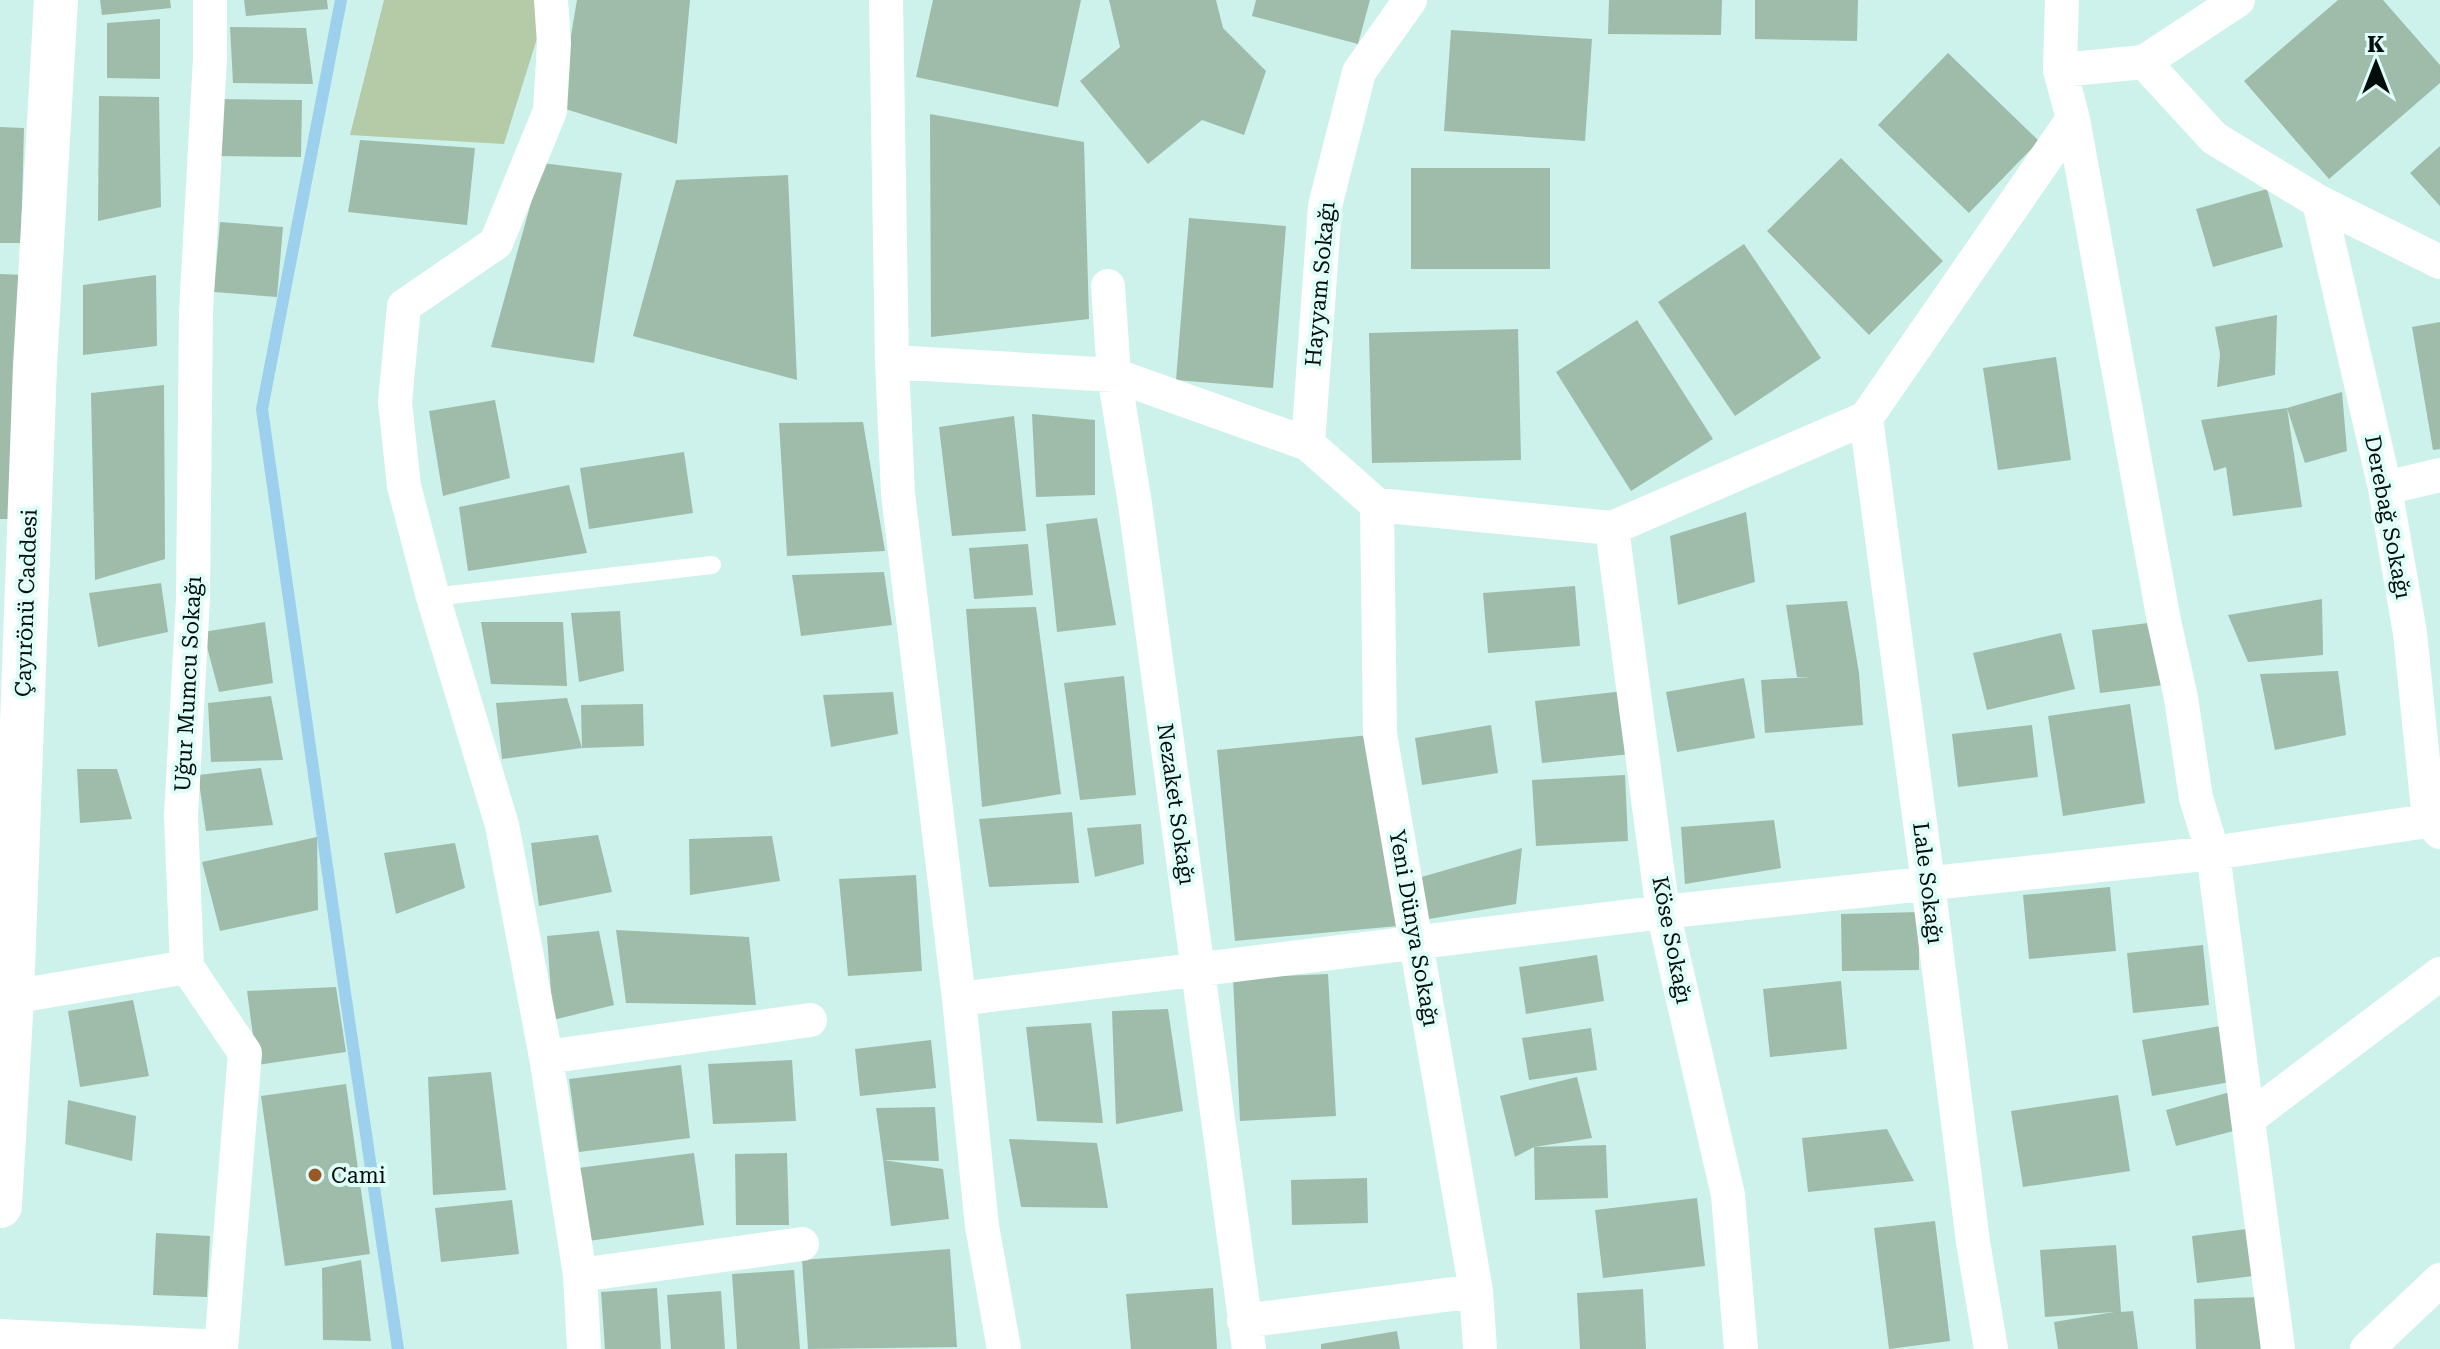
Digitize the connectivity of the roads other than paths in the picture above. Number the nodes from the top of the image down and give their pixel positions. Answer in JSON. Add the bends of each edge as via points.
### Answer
{"nodes":[{"id":1,"x":56,"y":0,"type":"edge"},
{"id":2,"x":210,"y":0,"type":"edge"},
{"id":3,"x":551,"y":0,"type":"edge"},
{"id":4,"x":886,"y":0,"type":"edge"},
{"id":5,"x":1410,"y":0,"type":"edge"},
{"id":6,"x":2062,"y":0,"type":"edge"},
{"id":7,"x":2238,"y":0,"type":"edge"},
{"id":8,"x":2144,"y":62,"type":"junction"},
{"id":9,"x":2060,"y":70,"type":"junction"},
{"id":10,"x":2073,"y":119,"type":"junction"},
{"id":11,"x":2319,"y":202,"type":"junction"},
{"id":12,"x":2440,"y":262,"type":"edge"},
{"id":13,"x":1108,"y":286,"type":"dead end"},
{"id":14,"x":892,"y":362,"type":"junction"},
{"id":15,"x":1114,"y":375,"type":"junction"},
{"id":16,"x":1866,"y":418,"type":"junction"},
{"id":17,"x":1308,"y":444,"type":"junction"},
{"id":18,"x":2440,"y":475,"type":"edge"},
{"id":19,"x":2385,"y":488,"type":"junction"},
{"id":20,"x":1377,"y":505,"type":"junction"},
{"id":21,"x":1612,"y":528,"type":"junction"},
{"id":22,"x":712,"y":565,"type":"dead end"},
{"id":23,"x":433,"y":597,"type":"junction"},
{"id":24,"x":2436,"y":824,"type":"edge"},
{"id":25,"x":2213,"y":853,"type":"junction"},
{"id":26,"x":1928,"y":883,"type":"junction"},
{"id":27,"x":1663,"y":912,"type":"junction"},
{"id":28,"x":1416,"y":942,"type":"junction"},
{"id":29,"x":187,"y":967,"type":"junction"},
{"id":30,"x":1198,"y":970,"type":"junction"},
{"id":31,"x":2440,"y":974,"type":"edge"},
{"id":32,"x":12,"y":997,"type":"junction"},
{"id":33,"x":959,"y":999,"type":"junction"},
{"id":34,"x":810,"y":1020,"type":"dead end"},
{"id":35,"x":546,"y":1057,"type":"junction"},
{"id":36,"x":2248,"y":1119,"type":"junction"},
{"id":37,"x":0,"y":1206,"type":"edge"},
{"id":38,"x":802,"y":1244,"type":"dead end"},
{"id":39,"x":580,"y":1275,"type":"junction"},
{"id":40,"x":2440,"y":1280,"type":"edge"},
{"id":41,"x":1476,"y":1291,"type":"junction"},
{"id":42,"x":1246,"y":1335,"type":"edge"},
{"id":43,"x":0,"y":1336,"type":"edge"},
{"id":44,"x":221,"y":1348,"type":"edge"},
{"id":45,"x":584,"y":1349,"type":"edge"},
{"id":46,"x":1004,"y":1349,"type":"edge"},
{"id":47,"x":1480,"y":1349,"type":"edge"},
{"id":48,"x":1741,"y":1349,"type":"edge"},
{"id":49,"x":1991,"y":1349,"type":"edge"},
{"id":50,"x":2278,"y":1349,"type":"edge"},
{"id":51,"x":2367,"y":1349,"type":"edge"}],
"edges":[{"from":1,"to":32,"type":"street","name":"Çayırönü Caddesi","via":[[35,366]]},
{"from":2,"to":29,"type":"street","name":"Uğur Mumcu Sokağı","via":[[196,312],[193,599],[181,816]]},
{"from":3,"to":23,"type":"street","via":[[550,111],[496,243],[404,306],[395,402],[404,486]]},
{"from":4,"to":14,"type":"street"},
{"from":5,"to":17,"type":"street","name":"Hayyam Sokağı","via":[[1359,72],[1325,206]]},
{"from":6,"to":9,"type":"street"},
{"from":7,"to":8,"type":"street"},
{"from":8,"to":9,"type":"street"},
{"from":8,"to":11,"type":"street","via":[[2214,138]]},
{"from":9,"to":10,"type":"street"},
{"from":10,"to":16,"type":"street"},
{"from":10,"to":25,"type":"street","via":[[2196,798]]},
{"from":11,"to":12,"type":"street"},
{"from":11,"to":19,"type":"street","name":"Derebağ Sokağı"},
{"from":13,"to":15,"type":"street","name":"Nezaket Sokağı"},
{"from":14,"to":15,"type":"street"},
{"from":14,"to":33,"type":"street","via":[[898,494]]},
{"from":15,"to":17,"type":"street"},
{"from":15,"to":30,"type":"street","name":"Nezaket Sokağı"},
{"from":16,"to":21,"type":"street"},
{"from":16,"to":26,"type":"street","name":"Lale Sokağı"},
{"from":17,"to":20,"type":"street"},
{"from":18,"to":19,"type":"street"},
{"from":19,"to":24,"type":"street","name":"Derebağ Sokağı"},
{"from":20,"to":21,"type":"street"},
{"from":20,"to":28,"type":"street","name":"Yeni Dünya Sokağı","via":[[1380,734]]},
{"from":21,"to":27,"type":"street","name":"Köse Sokağı"},
{"from":22,"to":23,"type":"lane"},
{"from":23,"to":35,"type":"street","via":[[502,825]]},
{"from":24,"to":25,"type":"street"},
{"from":25,"to":26,"type":"street"},
{"from":25,"to":36,"type":"street"},
{"from":26,"to":27,"type":"street"},
{"from":26,"to":49,"type":"street","name":"Lale Sokağı"},
{"from":27,"to":28,"type":"street"},
{"from":27,"to":48,"type":"street","name":"Köse Sokağı","via":[[1728,1195]]},
{"from":28,"to":30,"type":"street"},
{"from":28,"to":41,"type":"street","name":"Yeni Dünya Sokağı"},
{"from":29,"to":32,"type":"street"},
{"from":29,"to":44,"type":"street","via":[[245,1053]]},
{"from":30,"to":33,"type":"street"},
{"from":30,"to":42,"type":"street","name":"Nezaket Sokağı"},
{"from":31,"to":36,"type":"street"},
{"from":32,"to":37,"type":"street","name":"Çayırönü Caddesi"},
{"from":33,"to":46,"type":"street","via":[[982,1226]]},
{"from":34,"to":35,"type":"street"},
{"from":35,"to":39,"type":"street"},
{"from":36,"to":50,"type":"street"},
{"from":38,"to":39,"type":"street"},
{"from":39,"to":45,"type":"street"},
{"from":40,"to":51,"type":"street"},
{"from":41,"to":42,"type":"street","name":"Nezaket Sokağı"},
{"from":41,"to":47,"type":"street","name":"Yeni Dünya Sokağı"},
{"from":43,"to":44,"type":"street"}]}
